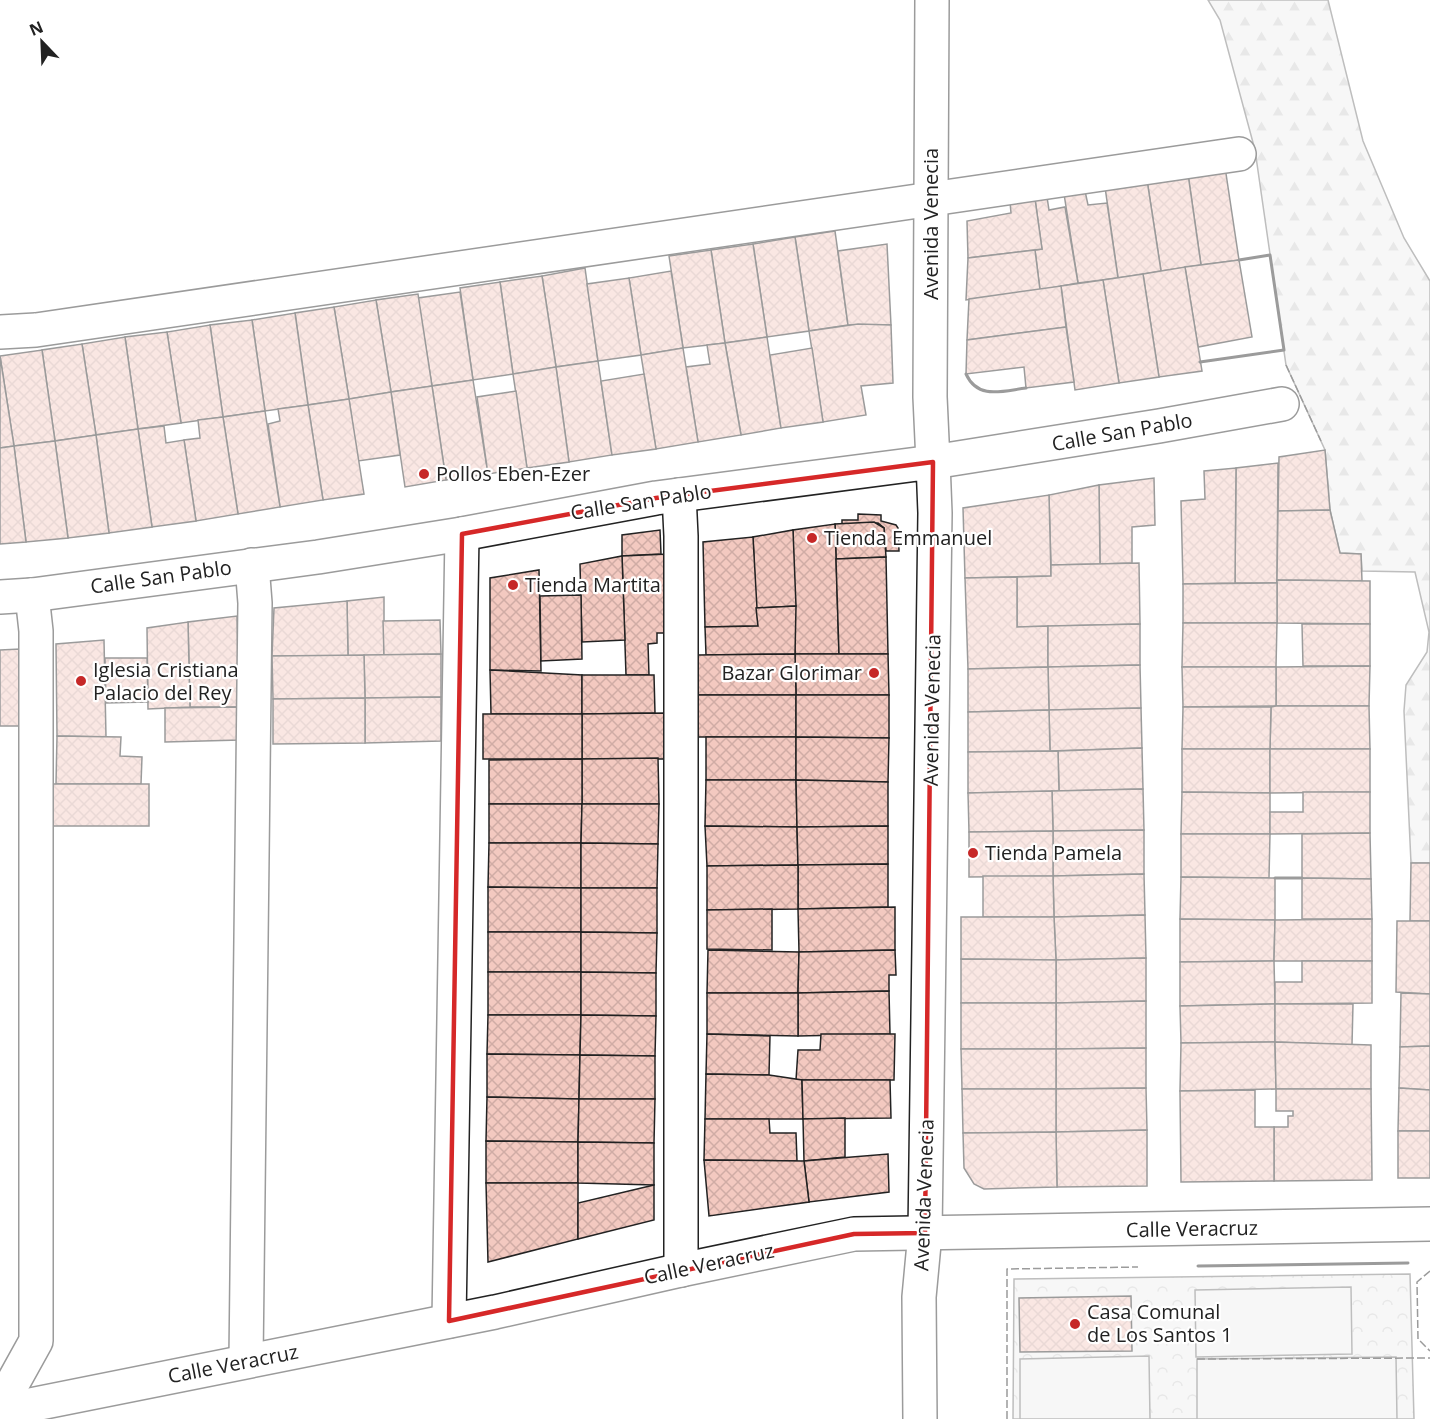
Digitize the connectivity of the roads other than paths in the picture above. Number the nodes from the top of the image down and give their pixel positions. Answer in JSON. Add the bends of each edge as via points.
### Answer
{"nodes":[{"id":1,"x":932,"y":0,"type":"edge"},
{"id":2,"x":1239,"y":154,"type":"dead end"},
{"id":3,"x":931,"y":199,"type":"junction"},
{"id":4,"x":0,"y":332,"type":"edge"},
{"id":5,"x":1282,"y":404,"type":"dead end"},
{"id":6,"x":933,"y":462,"type":"junction"},
{"id":7,"x":679,"y":495,"type":"junction"},
{"id":8,"x":462,"y":534,"type":"junction"},
{"id":9,"x":252,"y":565,"type":"junction"},
{"id":10,"x":33,"y":595,"type":"junction"},
{"id":11,"x":0,"y":597,"type":"edge"},
{"id":12,"x":1430,"y":1224,"type":"edge"},
{"id":13,"x":925,"y":1233,"type":"junction"},
{"id":14,"x":681,"y":1270,"type":"junction"},
{"id":15,"x":449,"y":1321,"type":"junction"},
{"id":16,"x":246,"y":1361,"type":"junction"},
{"id":17,"x":0,"y":1406,"type":"edge"},
{"id":18,"x":0,"y":1412,"type":"edge"},
{"id":19,"x":920,"y":1419,"type":"edge"}],
"edges":[{"from":1,"to":3,"type":"street","name":"Avenida Venecia"},
{"from":2,"to":3,"type":"street"},
{"from":3,"to":4,"type":"street"},
{"from":3,"to":6,"type":"street","name":"Avenida Venecia"},
{"from":5,"to":6,"type":"street","name":"Calle San Pablo"},
{"from":6,"to":7,"type":"street","name":"Calle San Pablo"},
{"from":6,"to":13,"type":"street","name":"Avenida Venecia"},
{"from":7,"to":8,"type":"street","name":"Calle San Pablo"},
{"from":7,"to":14,"type":"street"},
{"from":8,"to":9,"type":"street","name":"Calle San Pablo"},
{"from":8,"to":15,"type":"street"},
{"from":9,"to":10,"type":"street","name":"Calle San Pablo"},
{"from":9,"to":16,"type":"street","via":[[255,615]]},
{"from":10,"to":11,"type":"street","name":"Calle San Pablo"},
{"from":10,"to":17,"type":"street","via":[[36,1341]]},
{"from":12,"to":13,"type":"street","name":"Calle Veracruz"},
{"from":13,"to":14,"type":"street","name":"Calle Veracruz","via":[[854,1234]]},
{"from":13,"to":19,"type":"street","name":"Avenida Venecia","via":[[919,1297]]},
{"from":14,"to":15,"type":"street","name":"Calle Veracruz"},
{"from":15,"to":16,"type":"street","name":"Calle Veracruz"},
{"from":16,"to":18,"type":"street","name":"Calle Veracruz"}]}
